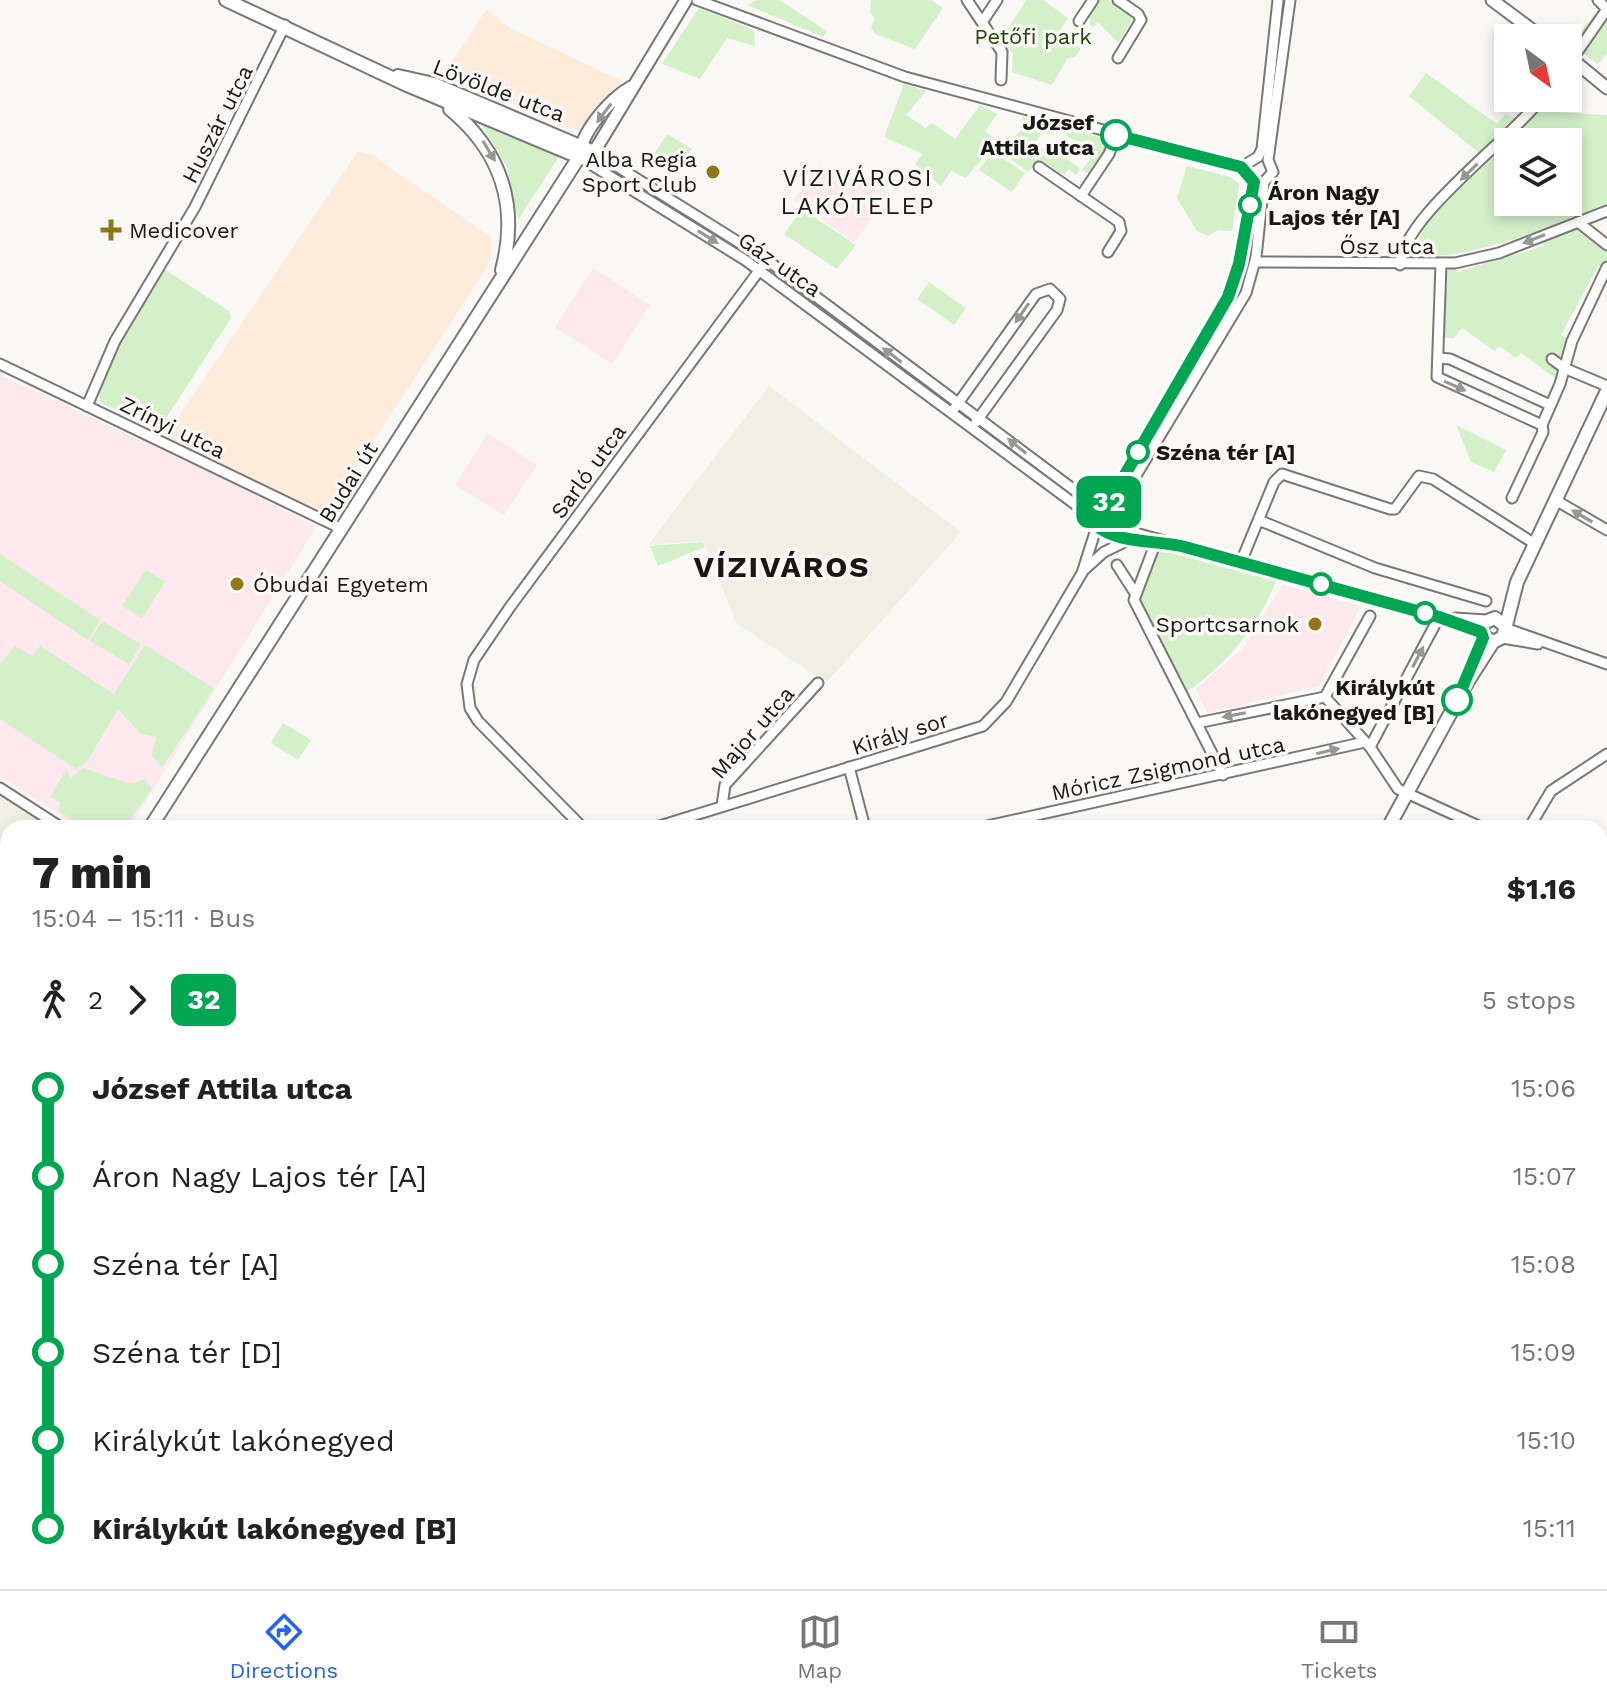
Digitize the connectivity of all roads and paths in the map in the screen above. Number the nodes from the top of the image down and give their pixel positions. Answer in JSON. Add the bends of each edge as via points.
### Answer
{"nodes":[{"id":1,"x":226,"y":0,"type":"edge"},
{"id":2,"x":686,"y":0,"type":"edge"},
{"id":3,"x":697,"y":0,"type":"edge"},
{"id":4,"x":967,"y":0,"type":"edge"},
{"id":5,"x":997,"y":0,"type":"edge"},
{"id":6,"x":1093,"y":0,"type":"edge"},
{"id":7,"x":1118,"y":0,"type":"edge"},
{"id":8,"x":1278,"y":0,"type":"edge"},
{"id":9,"x":1290,"y":0,"type":"edge"},
{"id":10,"x":1494,"y":0,"type":"edge"},
{"id":11,"x":1598,"y":0,"type":"edge"},
{"id":12,"x":1607,"y":9,"type":"edge"},
{"id":13,"x":983,"y":21,"type":"junction"},
{"id":14,"x":1079,"y":21,"type":"dead end"},
{"id":15,"x":1526,"y":24,"type":"edge"},
{"id":16,"x":285,"y":25,"type":"junction"},
{"id":17,"x":1582,"y":42,"type":"edge"},
{"id":18,"x":1118,"y":58,"type":"dead end"},
{"id":19,"x":1582,"y":67,"type":"edge"},
{"id":20,"x":387,"y":73,"type":"junction"},
{"id":21,"x":1001,"y":80,"type":"dead end"},
{"id":22,"x":1607,"y":85,"type":"edge"},
{"id":23,"x":631,"y":87,"type":"junction"},
{"id":24,"x":435,"y":96,"type":"junction"},
{"id":25,"x":1531,"y":112,"type":"edge"},
{"id":26,"x":1116,"y":135,"type":"junction"},
{"id":27,"x":580,"y":151,"type":"junction"},
{"id":28,"x":594,"y":152,"type":"junction"},
{"id":29,"x":1259,"y":159,"type":"junction"},
{"id":30,"x":1039,"y":167,"type":"dead end"},
{"id":31,"x":1241,"y":167,"type":"junction"},
{"id":32,"x":1256,"y":180,"type":"junction"},
{"id":33,"x":1081,"y":196,"type":"junction"},
{"id":34,"x":1607,"y":211,"type":"edge"},
{"id":35,"x":1578,"y":222,"type":"junction"},
{"id":36,"x":1606,"y":244,"type":"edge"},
{"id":37,"x":1108,"y":252,"type":"dead end"},
{"id":38,"x":767,"y":260,"type":"junction"},
{"id":39,"x":1255,"y":262,"type":"junction"},
{"id":40,"x":1441,"y":264,"type":"junction"},
{"id":41,"x":1400,"y":265,"type":"junction"},
{"id":42,"x":1607,"y":267,"type":"edge"},
{"id":43,"x":759,"y":270,"type":"junction"},
{"id":44,"x":499,"y":281,"type":"junction"},
{"id":45,"x":1439,"y":358,"type":"junction"},
{"id":46,"x":1552,"y":359,"type":"dead end"},
{"id":47,"x":0,"y":364,"type":"edge"},
{"id":48,"x":1564,"y":368,"type":"junction"},
{"id":49,"x":1607,"y":390,"type":"edge"},
{"id":50,"x":957,"y":404,"type":"junction"},
{"id":51,"x":1550,"y":405,"type":"junction"},
{"id":52,"x":87,"y":406,"type":"junction"},
{"id":53,"x":951,"y":413,"type":"junction"},
{"id":54,"x":979,"y":418,"type":"junction"},
{"id":55,"x":1542,"y":425,"type":"junction"},
{"id":56,"x":972,"y":428,"type":"junction"},
{"id":57,"x":1512,"y":498,"type":"dead end"},
{"id":58,"x":1557,"y":501,"type":"junction"},
{"id":59,"x":1109,"y":513,"type":"junction"},
{"id":60,"x":1261,"y":521,"type":"junction"},
{"id":61,"x":336,"y":526,"type":"junction"},
{"id":62,"x":1100,"y":526,"type":"junction"},
{"id":63,"x":1607,"y":530,"type":"edge"},
{"id":64,"x":1131,"y":539,"type":"junction"},
{"id":65,"x":1157,"y":539,"type":"junction"},
{"id":66,"x":1535,"y":544,"type":"junction"},
{"id":67,"x":1241,"y":562,"type":"junction"},
{"id":68,"x":1117,"y":565,"type":"dead end"},
{"id":69,"x":1082,"y":573,"type":"junction"},
{"id":70,"x":1135,"y":593,"type":"junction"},
{"id":71,"x":1486,"y":601,"type":"dead end"},
{"id":72,"x":1370,"y":616,"type":"dead end"},
{"id":73,"x":1439,"y":617,"type":"junction"},
{"id":74,"x":1493,"y":630,"type":"junction"},
{"id":75,"x":1607,"y":664,"type":"edge"},
{"id":76,"x":818,"y":683,"type":"dead end"},
{"id":77,"x":1325,"y":697,"type":"junction"},
{"id":78,"x":1197,"y":723,"type":"junction"},
{"id":79,"x":1368,"y":745,"type":"junction"},
{"id":80,"x":1607,"y":754,"type":"edge"},
{"id":81,"x":849,"y":767,"type":"junction"},
{"id":82,"x":1223,"y":775,"type":"junction"},
{"id":83,"x":0,"y":788,"type":"edge"},
{"id":84,"x":1405,"y":794,"type":"junction"},
{"id":85,"x":722,"y":806,"type":"junction"},
{"id":86,"x":50,"y":820,"type":"edge"},
{"id":87,"x":155,"y":820,"type":"edge"},
{"id":88,"x":569,"y":820,"type":"edge"},
{"id":89,"x":678,"y":820,"type":"edge"},
{"id":90,"x":863,"y":820,"type":"edge"},
{"id":91,"x":1015,"y":820,"type":"edge"},
{"id":92,"x":1392,"y":820,"type":"edge"},
{"id":93,"x":1465,"y":820,"type":"edge"},
{"id":94,"x":1534,"y":820,"type":"edge"}],
"edges":[{"from":1,"to":16,"type":"main road","name":"Lövölde utca"},
{"from":2,"to":23,"type":"street","name":"Budai út"},
{"from":3,"to":26,"type":"street","via":[[905,77]]},
{"from":4,"to":13,"type":"street"},
{"from":5,"to":13,"type":"street"},
{"from":6,"to":14,"type":"street"},
{"from":7,"to":18,"type":"street","via":[[1141,20]]},
{"from":8,"to":29,"type":"street"},
{"from":9,"to":29,"type":"street"},
{"from":10,"to":15,"type":"street"},
{"from":11,"to":12,"type":"street"},
{"from":12,"to":17,"type":"street"},
{"from":13,"to":21,"type":"street","via":[[1002,52]]},
{"from":16,"to":20,"type":"main road","name":"Lövölde utca"},
{"from":16,"to":52,"type":"street","name":"Huszár utca","via":[[195,207],[115,341]]},
{"from":19,"to":22,"type":"street"},
{"from":20,"to":24,"type":"main road","name":"Lövölde utca"},
{"from":20,"to":27,"type":"main road","name":"Lövölde utca","via":[[434,84]]},
{"from":23,"to":27,"type":"street","name":"Budai út","one_way":true,"via":[[613,100]]},
{"from":23,"to":28,"type":"street","name":"Budai út","via":[[629,99]]},
{"from":24,"to":27,"type":"main road","name":"Lövölde utca"},
{"from":24,"to":44,"type":"main road","name":"Lövölde utca","one_way":true,"via":[[480,137],[503,179],[509,231]]},
{"from":25,"to":41,"type":"street","one_way":true,"via":[[1432,209],[1402,252]]},
{"from":26,"to":31,"type":"street"},
{"from":26,"to":33,"type":"street"},
{"from":27,"to":28,"type":"main road","name":"Lövölde utca"},
{"from":27,"to":43,"type":"street","name":"Gáz utca","one_way":true},
{"from":27,"to":44,"type":"main road","name":"Budai út"},
{"from":28,"to":38,"type":"street","name":"Gáz utca"},
{"from":29,"to":31,"type":"street"},
{"from":29,"to":32,"type":"street","via":[[1248,166]]},
{"from":29,"to":32,"type":"street","via":[[1273,172]]},
{"from":30,"to":33,"type":"street"},
{"from":31,"to":32,"type":"street"},
{"from":32,"to":39,"type":"street"},
{"from":32,"to":59,"type":"street","via":[[1228,297]]},
{"from":33,"to":37,"type":"street","via":[[1122,226]]},
{"from":34,"to":35,"type":"street","name":"Ősz utca"},
{"from":35,"to":36,"type":"street"},
{"from":35,"to":40,"type":"street","name":"Ősz utca","one_way":true,"via":[[1491,255]]},
{"from":38,"to":43,"type":"street","name":"Sarló utca"},
{"from":50,"to":38,"type":"street","name":"Gáz utca","one_way":true},
{"from":39,"to":41,"type":"street","name":"Ősz utca"},
{"from":39,"to":59,"type":"street","via":[[1242,301]]},
{"from":40,"to":41,"type":"street","name":"Ősz utca"},
{"from":40,"to":45,"type":"street"},
{"from":42,"to":48,"type":"street"},
{"from":43,"to":53,"type":"street","name":"Gáz utca"},
{"from":43,"to":88,"type":"street","name":"Sarló utca","via":[[474,660],[467,684],[474,715]]},
{"from":44,"to":61,"type":"main road","name":"Budai út"},
{"from":45,"to":51,"type":"street"},
{"from":45,"to":55,"type":"street","one_way":true,"via":[[1440,379]]},
{"from":46,"to":48,"type":"street"},
{"from":47,"to":52,"type":"street","name":"Zrínyi utca"},
{"from":48,"to":49,"type":"street"},
{"from":48,"to":51,"type":"street"},
{"from":49,"to":58,"type":"main road"},
{"from":50,"to":53,"type":"street"},
{"from":50,"to":54,"type":"street","name":"Gáz utca"},
{"from":54,"to":50,"type":"street","one_way":true,"via":[[1050,320],[1060,299],[1045,288]]},
{"from":51,"to":55,"type":"street"},
{"from":52,"to":61,"type":"street","name":"Zrínyi utca"},
{"from":53,"to":56,"type":"street","name":"Gáz utca"},
{"from":54,"to":56,"type":"street"},
{"from":59,"to":54,"type":"street","name":"Gáz utca","one_way":true},
{"from":55,"to":57,"type":"street"},
{"from":56,"to":62,"type":"street","name":"Gáz utca"},
{"from":63,"to":58,"type":"street","one_way":true},
{"from":58,"to":66,"type":"main road"},
{"from":59,"to":62,"type":"street"},
{"from":59,"to":62,"type":"street","name":"Király sor"},
{"from":59,"to":65,"type":"street","name":"Gáz utca","via":[[1125,529]]},
{"from":60,"to":66,"type":"street","via":[[1274,482],[1282,474],[1390,509],[1419,476],[1433,479]]},
{"from":60,"to":67,"type":"street"},
{"from":60,"to":71,"type":"street","via":[[1375,568]]},
{"from":61,"to":87,"type":"main road","name":"Budai út","via":[[332,544]]},
{"from":62,"to":64,"type":"street","name":"Gáz utca"},
{"from":62,"to":69,"type":"street","name":"Király sor"},
{"from":64,"to":65,"type":"street"},
{"from":64,"to":69,"type":"street","name":"Király sor","via":[[1104,552]]},
{"from":65,"to":67,"type":"street"},
{"from":65,"to":70,"type":"street"},
{"from":66,"to":74,"type":"main road"},
{"from":67,"to":73,"type":"street"},
{"from":68,"to":70,"type":"street"},
{"from":69,"to":81,"type":"street","name":"Király sor","via":[[990,721]]},
{"from":70,"to":78,"type":"street","via":[[1136,608]]},
{"from":72,"to":77,"type":"street"},
{"from":73,"to":74,"type":"street"},
{"from":79,"to":73,"type":"street","one_way":true},
{"from":74,"to":75,"type":"street"},
{"from":74,"to":84,"type":"main road"},
{"from":76,"to":85,"type":"street","name":"Major utca","via":[[725,785]]},
{"from":77,"to":78,"type":"street","one_way":true},
{"from":77,"to":79,"type":"street"},
{"from":78,"to":82,"type":"street"},
{"from":82,"to":79,"type":"street","name":"Móricz Zsigmond utca","one_way":true},
{"from":79,"to":84,"type":"street"},
{"from":80,"to":94,"type":"street","via":[[1551,791]]},
{"from":81,"to":85,"type":"street","name":"Király sor"},
{"from":81,"to":90,"type":"street"},
{"from":82,"to":91,"type":"street","name":"Móricz Zsigmond utca"},
{"from":83,"to":86,"type":"street"},
{"from":84,"to":92,"type":"main road"},
{"from":84,"to":93,"type":"street"},
{"from":85,"to":89,"type":"street","name":"Király sor"}]}
